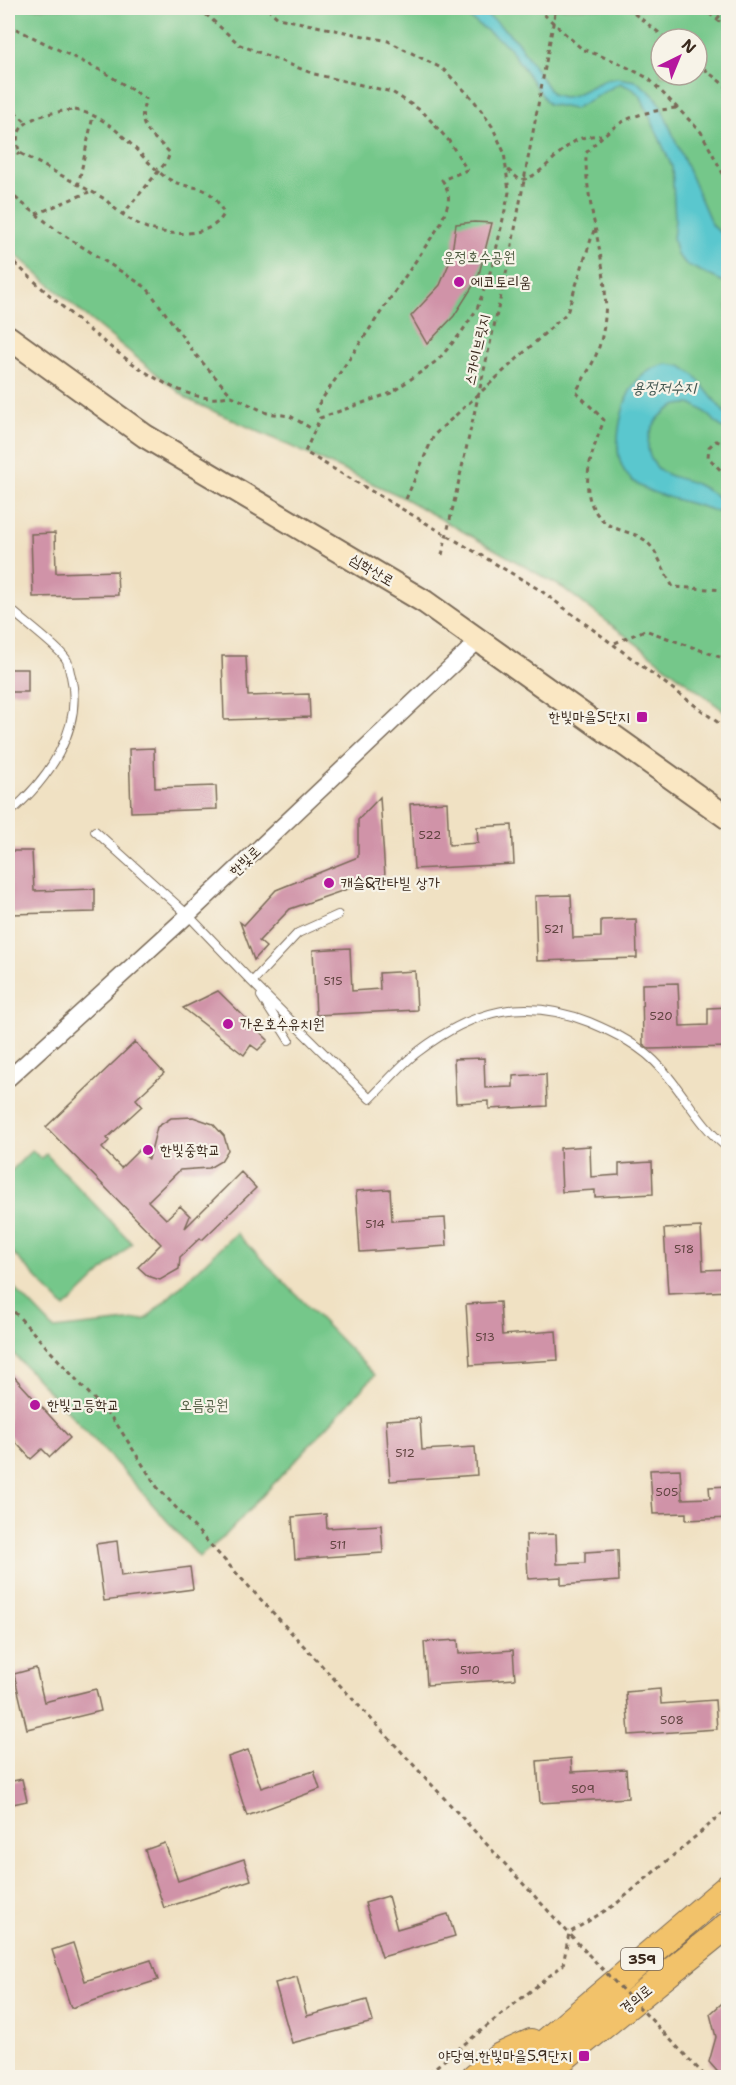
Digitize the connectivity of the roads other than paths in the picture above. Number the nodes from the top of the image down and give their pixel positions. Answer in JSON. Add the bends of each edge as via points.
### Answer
{"nodes":[{"id":1,"x":8,"y":337,"type":"edge"},
{"id":2,"x":8,"y":607,"type":"edge"},
{"id":3,"x":480,"y":639,"type":"junction"},
{"id":4,"x":8,"y":814,"type":"edge"},
{"id":5,"x":729,"y":818,"type":"edge"},
{"id":6,"x":95,"y":831,"type":"dead end"},
{"id":7,"x":188,"y":915,"type":"junction"},
{"id":8,"x":338,"y":915,"type":"dead end"},
{"id":9,"x":252,"y":982,"type":"junction"},
{"id":10,"x":289,"y":1040,"type":"dead end"},
{"id":11,"x":8,"y":1079,"type":"edge"},
{"id":12,"x":729,"y":1149,"type":"edge"},
{"id":13,"x":729,"y":1887,"type":"edge"},
{"id":14,"x":729,"y":1925,"type":"edge"},
{"id":15,"x":556,"y":2031,"type":"junction"},
{"id":16,"x":542,"y":2076,"type":"edge"},
{"id":17,"x":474,"y":2078,"type":"edge"},
{"id":18,"x":503,"y":2078,"type":"edge"}],
"edges":[{"from":1,"to":3,"type":"street","name":"심학산로","via":[[145,436],[425,602]]},
{"from":2,"to":4,"type":"lane","via":[[66,659],[75,694],[70,730],[51,767],[25,800]]},
{"from":3,"to":5,"type":"street","name":"심학산로"},
{"from":3,"to":7,"type":"street","name":"한빛로"},
{"from":6,"to":7,"type":"lane"},
{"from":7,"to":9,"type":"lane"},
{"from":7,"to":11,"type":"street","name":"한빛로"},
{"from":8,"to":9,"type":"lane","via":[[298,933]]},
{"from":9,"to":10,"type":"lane"},
{"from":9,"to":12,"type":"lane","via":[[370,1099],[418,1051],[474,1018],[509,1008],[562,1011],[641,1049]]},
{"from":13,"to":15,"type":"main road","name":"경의로","number":"359"},
{"from":14,"to":16,"type":"main road","name":"경의로","number":"359"},
{"from":15,"to":17,"type":"main road","name":"경의로","via":[[500,2056]]},
{"from":15,"to":18,"type":"main road","name":"경의로","number":"359"}]}
